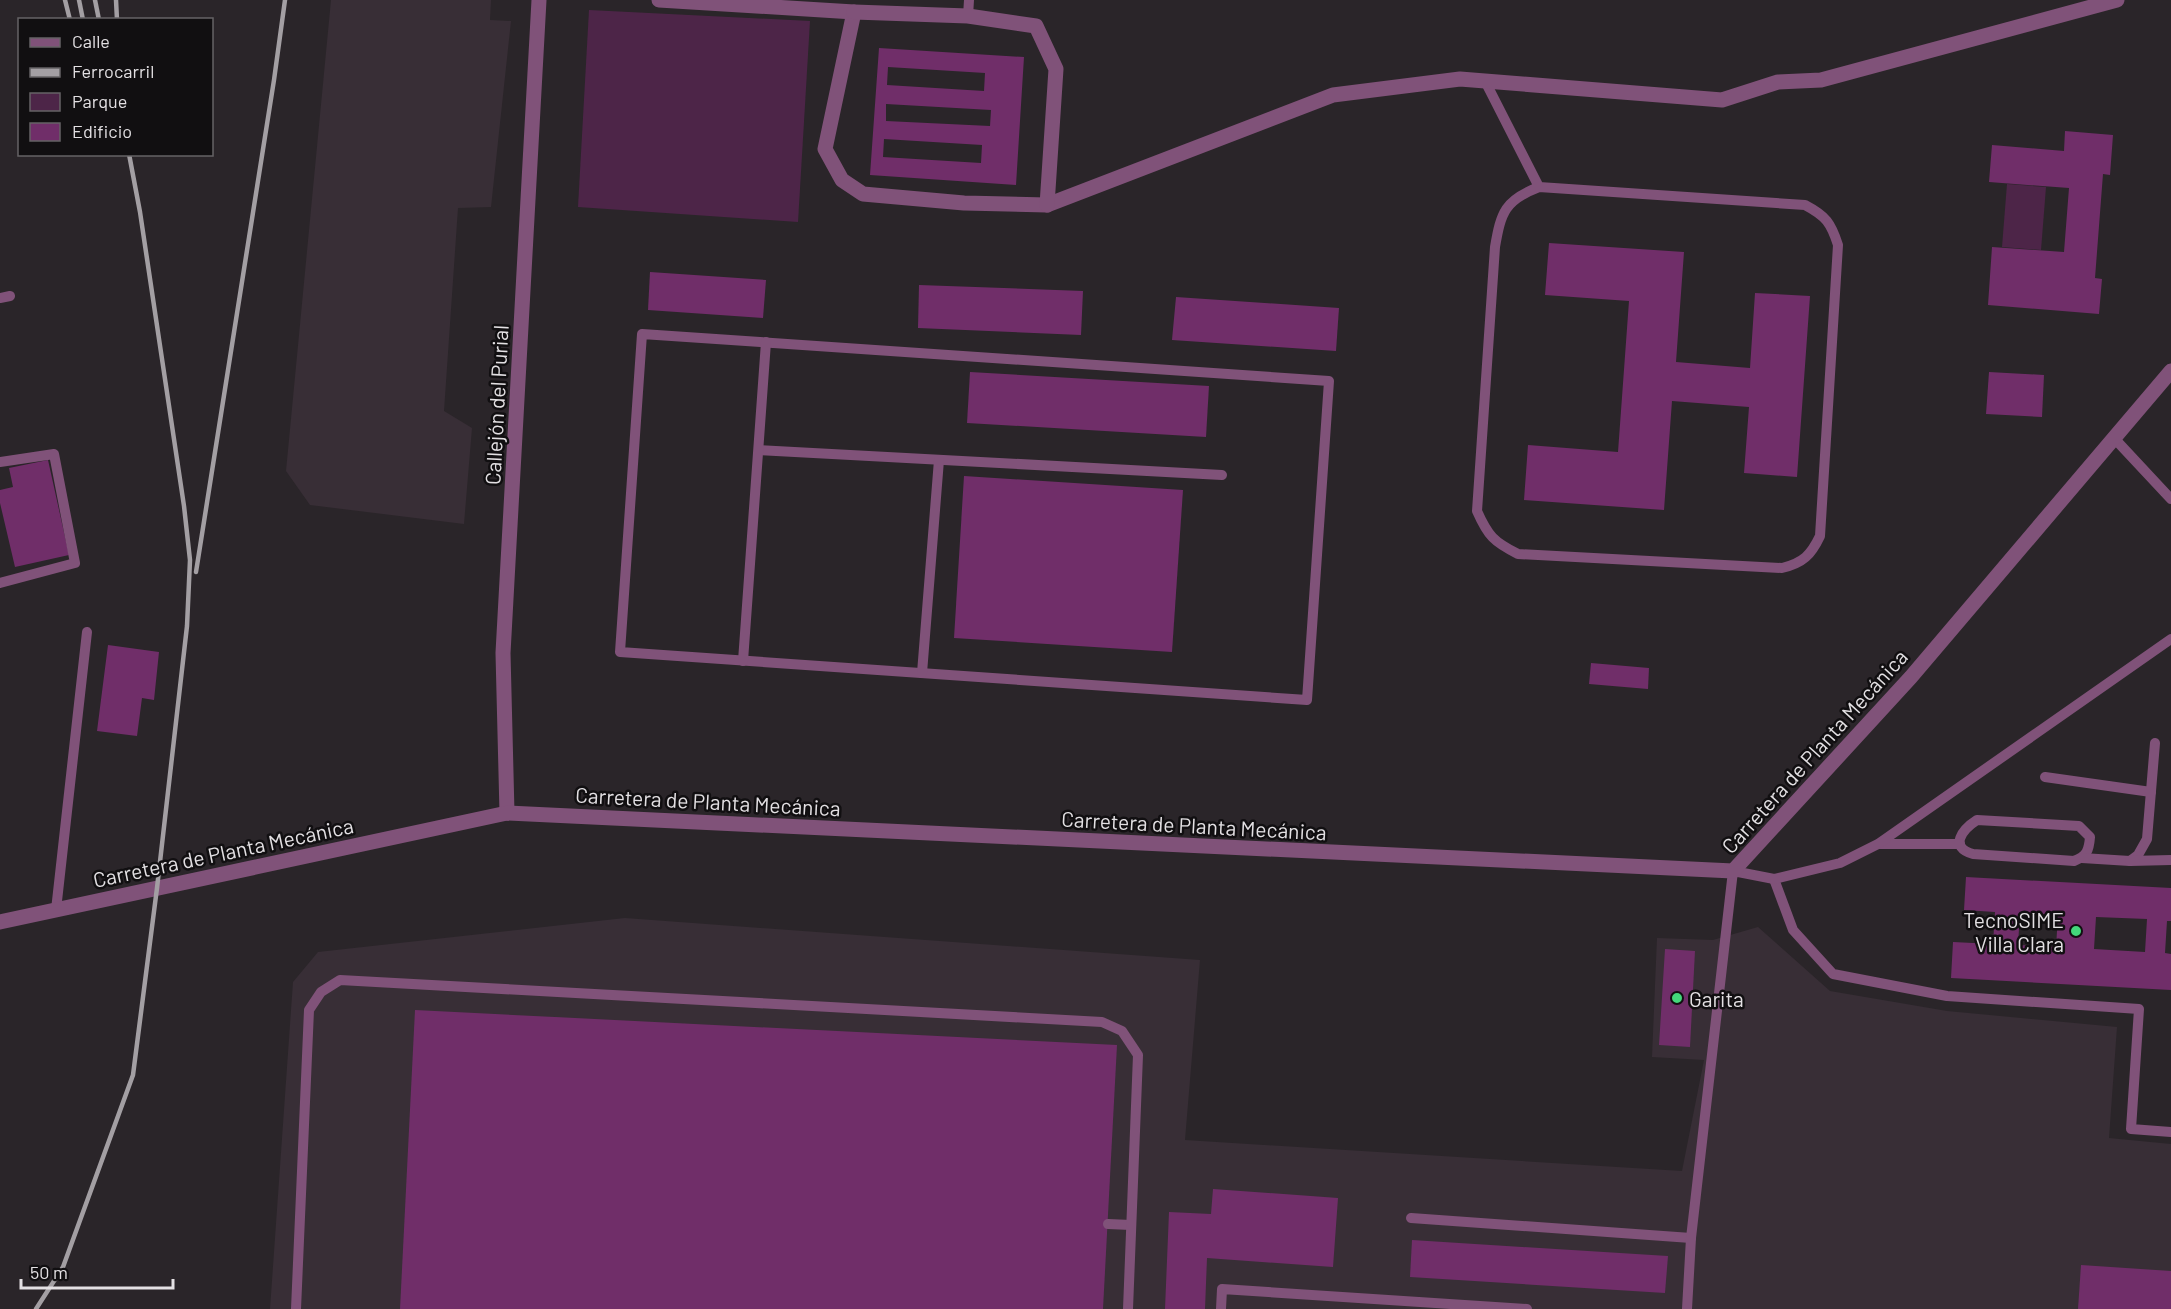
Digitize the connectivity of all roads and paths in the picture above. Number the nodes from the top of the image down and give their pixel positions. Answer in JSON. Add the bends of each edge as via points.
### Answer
{"nodes":[{"id":1,"x":539,"y":0,"type":"edge"},
{"id":2,"x":659,"y":0,"type":"edge"},
{"id":3,"x":969,"y":0,"type":"edge"},
{"id":4,"x":2117,"y":0,"type":"edge"},
{"id":5,"x":854,"y":6,"type":"edge"},
{"id":6,"x":968,"y":16,"type":"junction"},
{"id":7,"x":1485,"y":81,"type":"junction"},
{"id":8,"x":1539,"y":187,"type":"junction"},
{"id":9,"x":1047,"y":205,"type":"junction"},
{"id":10,"x":766,"y":342,"type":"junction"},
{"id":11,"x":2171,"y":371,"type":"edge"},
{"id":12,"x":2114,"y":438,"type":"junction"},
{"id":13,"x":759,"y":450,"type":"junction"},
{"id":14,"x":939,"y":460,"type":"junction"},
{"id":15,"x":0,"y":462,"type":"edge"},
{"id":16,"x":1222,"y":475,"type":"dead end"},
{"id":17,"x":2171,"y":500,"type":"edge"},
{"id":18,"x":0,"y":583,"type":"edge"},
{"id":19,"x":87,"y":632,"type":"dead end"},
{"id":20,"x":2171,"y":639,"type":"edge"},
{"id":21,"x":743,"y":661,"type":"junction"},
{"id":22,"x":922,"y":673,"type":"junction"},
{"id":23,"x":2156,"y":743,"type":"dead end"},
{"id":24,"x":2045,"y":777,"type":"dead end"},
{"id":25,"x":2151,"y":792,"type":"junction"},
{"id":26,"x":507,"y":813,"type":"junction"},
{"id":27,"x":1878,"y":844,"type":"junction"},
{"id":28,"x":1960,"y":844,"type":"junction"},
{"id":29,"x":2082,"y":858,"type":"junction"},
{"id":30,"x":2171,"y":860,"type":"edge"},
{"id":31,"x":2130,"y":861,"type":"junction"},
{"id":32,"x":1733,"y":871,"type":"junction"},
{"id":33,"x":1774,"y":879,"type":"junction"},
{"id":34,"x":56,"y":910,"type":"junction"},
{"id":35,"x":0,"y":922,"type":"edge"},
{"id":36,"x":2171,"y":1132,"type":"edge"},
{"id":37,"x":1411,"y":1218,"type":"dead end"},
{"id":38,"x":1108,"y":1224,"type":"dead end"},
{"id":39,"x":1131,"y":1225,"type":"junction"},
{"id":40,"x":1691,"y":1238,"type":"junction"},
{"id":41,"x":296,"y":1309,"type":"edge"},
{"id":42,"x":1128,"y":1309,"type":"edge"},
{"id":43,"x":1221,"y":1309,"type":"edge"},
{"id":44,"x":1527,"y":1309,"type":"edge"},
{"id":45,"x":1687,"y":1309,"type":"edge"}],
"edges":[{"from":1,"to":26,"type":"street","name":"Callejón del Purial","via":[[503,652]]},
{"from":2,"to":5,"type":"street"},
{"from":3,"to":6,"type":"lane"},
{"from":4,"to":7,"type":"street","via":[[1821,80],[1778,82],[1722,100]]},
{"from":5,"to":6,"type":"street"},
{"from":5,"to":9,"type":"street","via":[[825,149],[842,180],[863,195]]},
{"from":6,"to":9,"type":"street","via":[[1036,26],[1056,69]]},
{"from":7,"to":8,"type":"lane"},
{"from":7,"to":9,"type":"street","via":[[1460,79],[1333,95]]},
{"from":8,"to":8,"type":"lane","via":[[1521,194],[1507,207],[1499,223],[1495,247],[1477,511],[1485,528],[1498,544],[1518,554],[1782,568],[1797,564],[1812,551],[1820,536],[1839,245],[1832,226],[1821,213],[1805,205]]},
{"from":10,"to":13,"type":"lane"},
{"from":10,"to":21,"type":"lane","via":[[642,334],[620,652]]},
{"from":10,"to":22,"type":"lane","via":[[1329,381],[1307,700]]},
{"from":11,"to":12,"type":"street","name":"Carretera de Planta Mecánica"},
{"from":12,"to":17,"type":"lane"},
{"from":12,"to":32,"type":"street","name":"Carretera de Planta Mecánica","via":[[1911,677]]},
{"from":13,"to":14,"type":"lane"},
{"from":13,"to":21,"type":"lane"},
{"from":14,"to":16,"type":"lane"},
{"from":14,"to":22,"type":"lane"},
{"from":15,"to":18,"type":"lane","via":[[54,454],[75,563]]},
{"from":19,"to":34,"type":"lane"},
{"from":20,"to":27,"type":"lane"},
{"from":21,"to":22,"type":"lane"},
{"from":23,"to":25,"type":"lane"},
{"from":24,"to":25,"type":"lane"},
{"from":25,"to":31,"type":"lane","via":[[2147,840]]},
{"from":26,"to":32,"type":"street","name":"Carretera de Planta Mecánica"},
{"from":26,"to":34,"type":"street","name":"Carretera de Planta Mecánica"},
{"from":27,"to":28,"type":"lane"},
{"from":27,"to":33,"type":"lane","via":[[1840,863]]},
{"from":28,"to":29,"type":"lane","via":[[1965,852],[1973,854],[2074,861]]},
{"from":28,"to":29,"type":"lane","via":[[1965,828],[1977,820],[2079,826],[2090,837],[2089,849]]},
{"from":29,"to":31,"type":"lane"},
{"from":30,"to":31,"type":"lane"},
{"from":32,"to":33,"type":"lane"},
{"from":32,"to":40,"type":"lane"},
{"from":33,"to":36,"type":"lane","via":[[1793,930],[1833,974],[1947,996],[2139,1009],[2131,1129]]},
{"from":34,"to":35,"type":"street","name":"Carretera de Planta Mecánica"},
{"from":37,"to":40,"type":"lane"},
{"from":38,"to":39,"type":"lane"},
{"from":39,"to":41,"type":"lane","via":[[1138,1055],[1122,1031],[1102,1022],[340,980],[321,992],[309,1010]]},
{"from":39,"to":42,"type":"lane"},
{"from":40,"to":45,"type":"lane"},
{"from":43,"to":44,"type":"lane","via":[[1222,1289]]}]}
